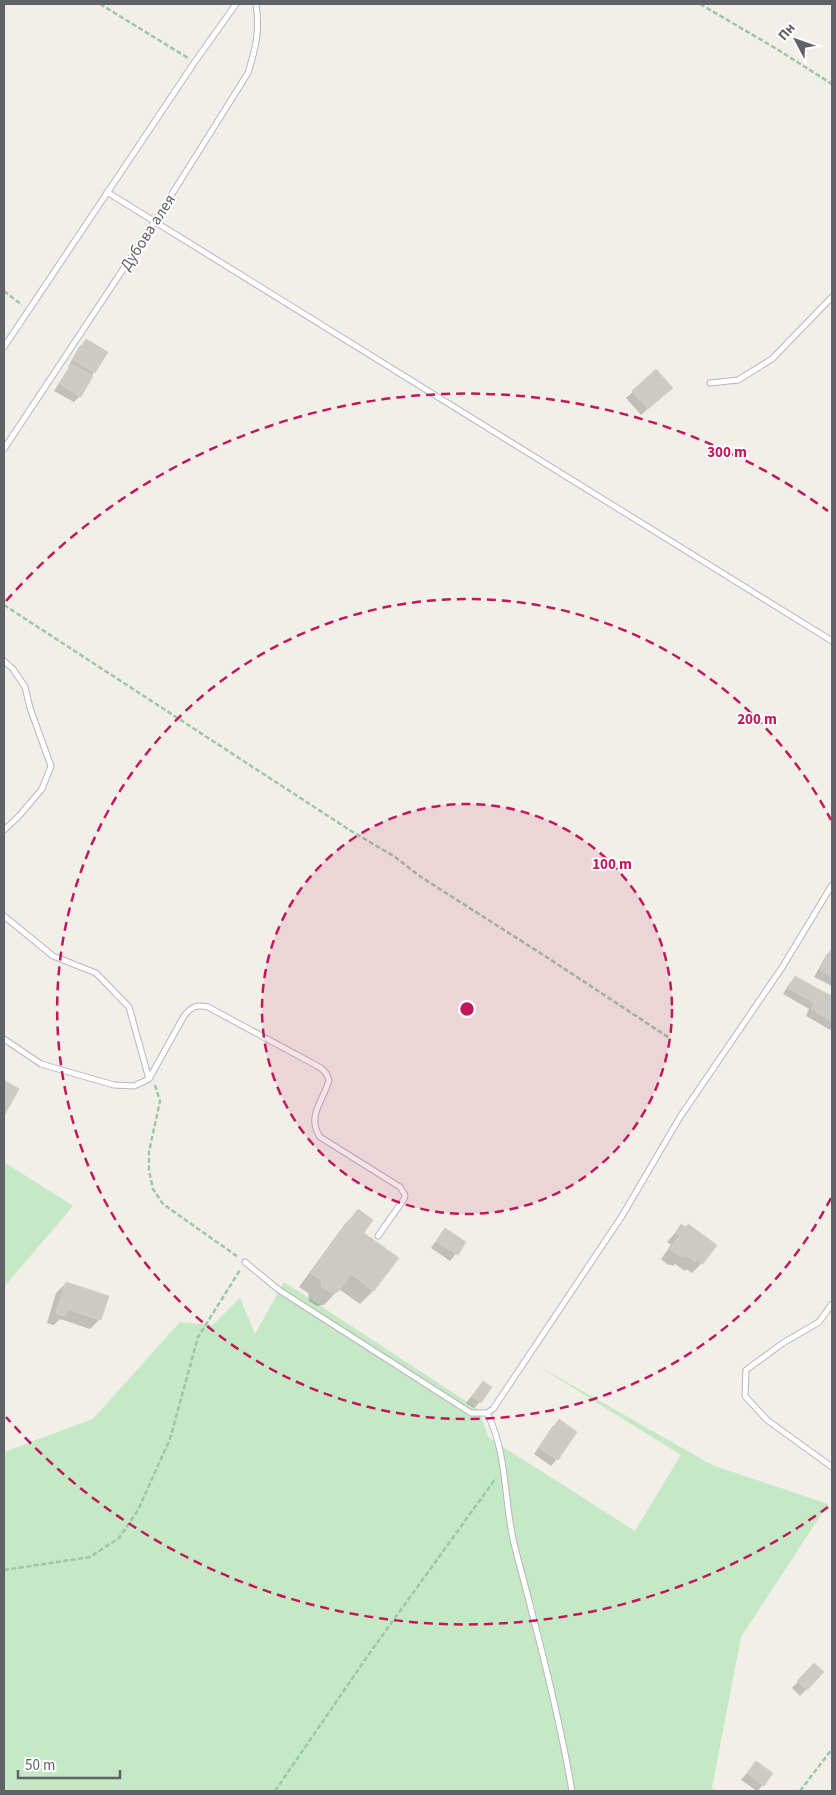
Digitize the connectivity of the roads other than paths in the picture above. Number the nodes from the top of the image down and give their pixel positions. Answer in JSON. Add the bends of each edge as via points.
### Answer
{"nodes":[{"id":1,"x":236,"y":4,"type":"edge"},
{"id":2,"x":256,"y":4,"type":"edge"},
{"id":3,"x":107,"y":192,"type":"junction"},
{"id":4,"x":155,"y":221,"type":"junction"},
{"id":5,"x":832,"y":297,"type":"edge"},
{"id":6,"x":4,"y":347,"type":"edge"},
{"id":7,"x":710,"y":383,"type":"dead end"},
{"id":8,"x":4,"y":448,"type":"edge"},
{"id":9,"x":832,"y":641,"type":"edge"},
{"id":10,"x":4,"y":661,"type":"edge"},
{"id":11,"x":4,"y":830,"type":"edge"},
{"id":12,"x":832,"y":885,"type":"edge"},
{"id":13,"x":4,"y":916,"type":"edge"},
{"id":14,"x":4,"y":1039,"type":"edge"},
{"id":15,"x":150,"y":1079,"type":"junction"},
{"id":16,"x":378,"y":1236,"type":"dead end"},
{"id":17,"x":245,"y":1262,"type":"road end"},
{"id":18,"x":832,"y":1304,"type":"edge"},
{"id":19,"x":487,"y":1413,"type":"junction"},
{"id":20,"x":832,"y":1468,"type":"edge"},
{"id":21,"x":572,"y":1791,"type":"edge"}],
"edges":[{"from":1,"to":3,"type":"lane"},
{"from":2,"to":4,"type":"lane","name":"Дубова алея","via":[[259,23],[257,47],[248,73]]},
{"from":3,"to":4,"type":"lane"},
{"from":3,"to":6,"type":"lane"},
{"from":4,"to":8,"type":"lane","name":"Дубова алея"},
{"from":4,"to":9,"type":"lane"},
{"from":5,"to":7,"type":"lane","via":[[772,359],[738,380]]},
{"from":10,"to":11,"type":"lane","via":[[25,688],[51,766],[42,789]]},
{"from":12,"to":19,"type":"lane","via":[[783,966],[680,1117],[622,1216],[493,1409]]},
{"from":13,"to":15,"type":"lane","via":[[53,956],[96,973],[129,1007]]},
{"from":14,"to":15,"type":"lane","via":[[41,1064],[114,1085],[134,1086]]},
{"from":15,"to":16,"type":"lane","via":[[184,1016],[199,1005],[321,1068],[329,1080],[316,1113],[315,1130],[320,1137],[400,1187],[405,1195]]},
{"from":17,"to":19,"type":"lane","via":[[279,1290],[470,1414]]},
{"from":18,"to":20,"type":"lane","via":[[818,1322],[746,1370],[745,1396],[767,1420]]},
{"from":19,"to":21,"type":"lane","via":[[494,1426],[513,1540],[534,1618]]}]}
